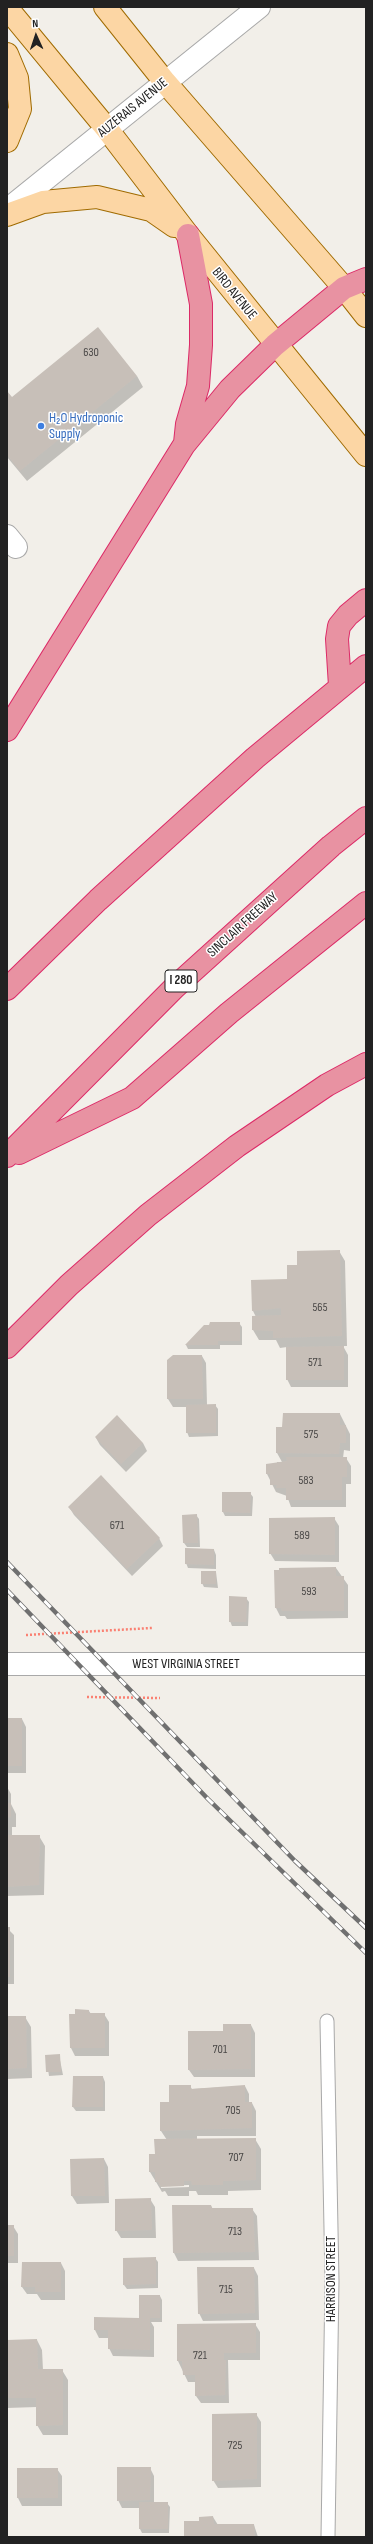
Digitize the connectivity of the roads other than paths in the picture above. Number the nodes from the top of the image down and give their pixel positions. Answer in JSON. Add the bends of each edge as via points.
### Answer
{"nodes":[{"id":1,"x":105,"y":7,"type":"edge"},
{"id":2,"x":259,"y":7,"type":"edge"},
{"id":3,"x":7,"y":8,"type":"edge"},
{"id":4,"x":7,"y":54,"type":"edge"},
{"id":5,"x":165,"y":82,"type":"junction"},
{"id":6,"x":107,"y":129,"type":"junction"},
{"id":7,"x":7,"y":141,"type":"edge"},
{"id":8,"x":7,"y":210,"type":"edge"},
{"id":9,"x":7,"y":216,"type":"edge"},
{"id":10,"x":188,"y":235,"type":"junction"},
{"id":11,"x":366,"y":279,"type":"edge"},
{"id":12,"x":344,"y":288,"type":"junction"},
{"id":13,"x":366,"y":316,"type":"edge"},
{"id":14,"x":275,"y":344,"type":"junction"},
{"id":15,"x":184,"y":445,"type":"junction"},
{"id":16,"x":366,"y":455,"type":"edge"},
{"id":17,"x":366,"y":600,"type":"edge"},
{"id":18,"x":366,"y":666,"type":"edge"},
{"id":19,"x":340,"y":686,"type":"junction"},
{"id":20,"x":7,"y":730,"type":"edge"},
{"id":21,"x":366,"y":818,"type":"edge"},
{"id":22,"x":366,"y":903,"type":"edge"},
{"id":23,"x":7,"y":989,"type":"edge"},
{"id":24,"x":366,"y":1064,"type":"edge"},
{"id":25,"x":7,"y":1157,"type":"edge"},
{"id":26,"x":7,"y":1347,"type":"edge"},
{"id":27,"x":7,"y":1664,"type":"edge"},
{"id":28,"x":366,"y":1664,"type":"edge"},
{"id":29,"x":327,"y":2021,"type":"dead end"},
{"id":30,"x":328,"y":2537,"type":"edge"}],
"edges":[{"from":1,"to":5,"type":"main road"},
{"from":2,"to":5,"type":"street","name":"AUZERAIS AVENUE"},
{"from":3,"to":6,"type":"main road","name":"BIRD AVENUE"},
{"from":4,"to":7,"type":"main road","via":[[17,78],[20,109]]},
{"from":5,"to":6,"type":"street","name":"AUZERAIS AVENUE"},
{"from":5,"to":12,"type":"main road"},
{"from":6,"to":8,"type":"street","name":"AUZERAIS AVENUE"},
{"from":6,"to":10,"type":"main road","name":"BIRD AVENUE"},
{"from":9,"to":10,"type":"main road","via":[[43,202],[97,197],[151,210]]},
{"from":10,"to":14,"type":"main road","name":"BIRD AVENUE"},
{"from":10,"to":15,"type":"highway","via":[[201,304],[201,345],[198,386],[186,424]]},
{"from":11,"to":12,"type":"highway"},
{"from":12,"to":13,"type":"main road"},
{"from":12,"to":14,"type":"highway"},
{"from":14,"to":15,"type":"highway","via":[[230,389]]},
{"from":14,"to":16,"type":"main road","name":"BIRD AVENUE"},
{"from":15,"to":20,"type":"highway"},
{"from":17,"to":19,"type":"highway","via":[[339,626],[337,639]]},
{"from":18,"to":19,"type":"highway"},
{"from":19,"to":23,"type":"highway","via":[[255,758],[109,889]]},
{"from":21,"to":25,"type":"highway","name":"SINCLAIR FREEWAY","number":"I 280","via":[[331,846],[175,987]]},
{"from":22,"to":25,"type":"highway","via":[[229,1013],[132,1098]]},
{"from":24,"to":26,"type":"highway","via":[[327,1085],[237,1146],[148,1215],[69,1285]]},
{"from":27,"to":28,"type":"street","name":"WEST VIRGINIA STREET"},
{"from":29,"to":30,"type":"lane","name":"HARRISON STREET","via":[[332,2281]]}]}
